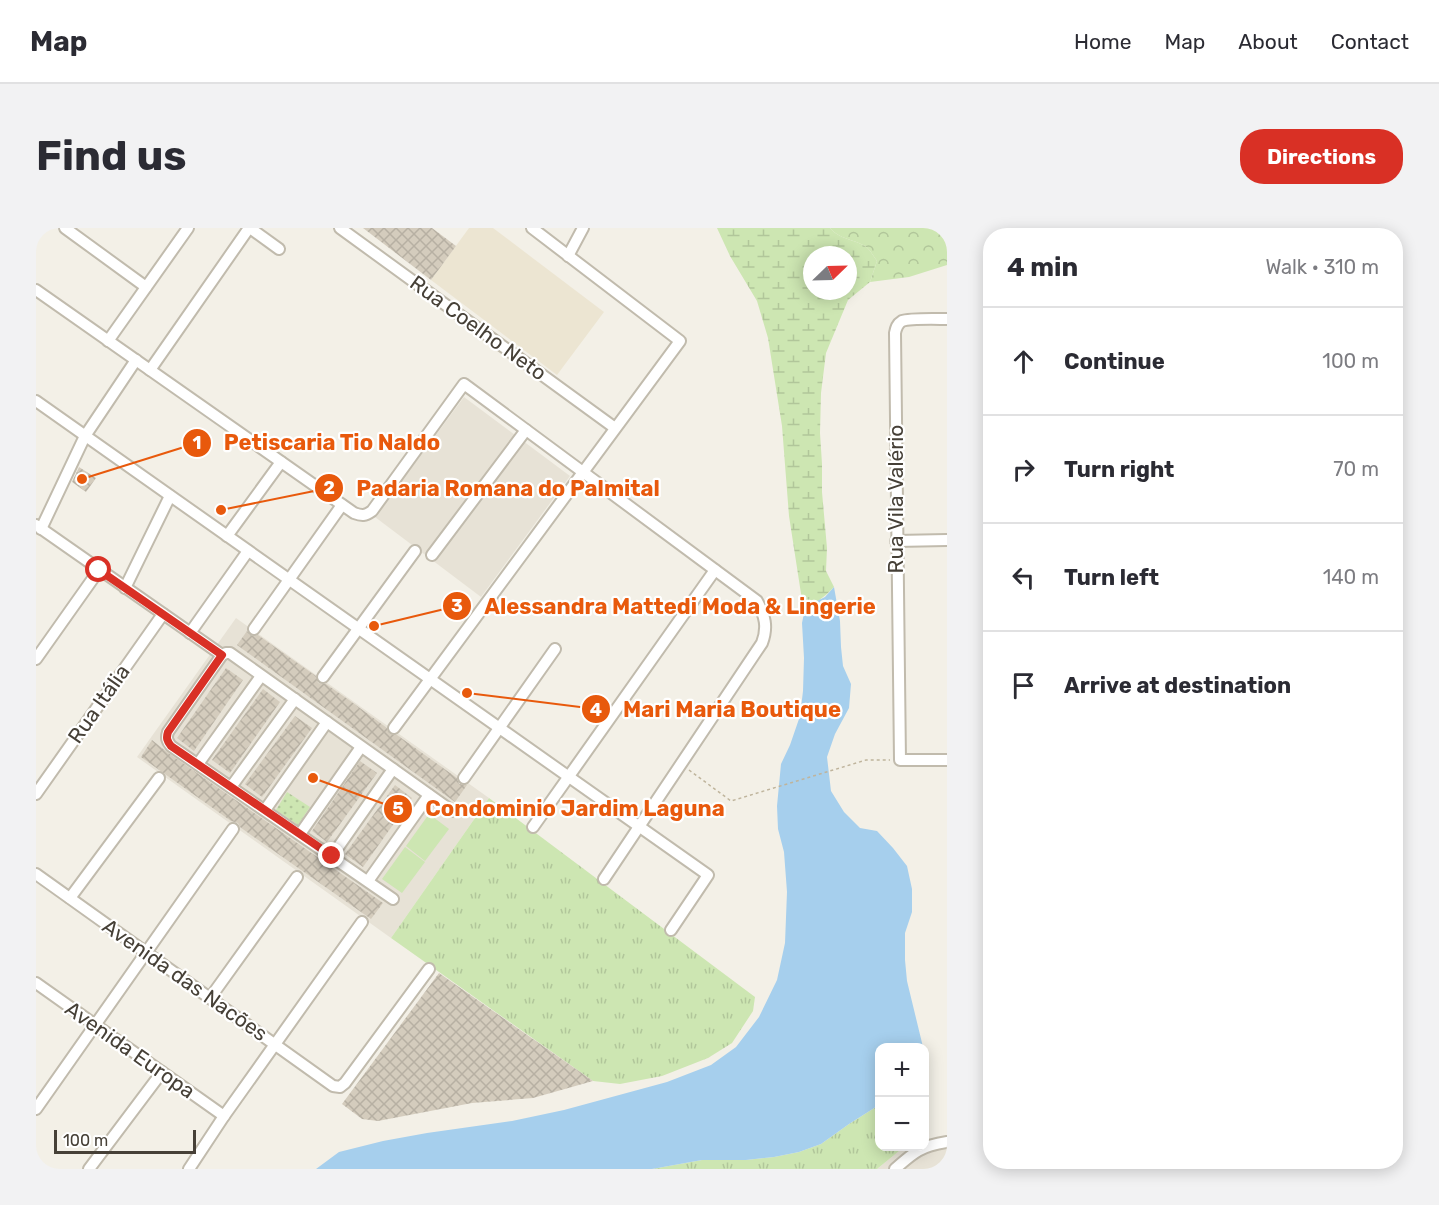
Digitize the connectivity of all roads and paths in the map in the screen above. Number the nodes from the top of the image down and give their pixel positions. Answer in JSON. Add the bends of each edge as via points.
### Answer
{"nodes":[{"id":1,"x":65,"y":228,"type":"edge"},
{"id":2,"x":188,"y":228,"type":"edge"},
{"id":3,"x":250,"y":228,"type":"edge"},
{"id":4,"x":340,"y":228,"type":"edge"},
{"id":5,"x":532,"y":228,"type":"edge"},
{"id":6,"x":584,"y":228,"type":"edge"},
{"id":7,"x":279,"y":249,"type":"dead end"},
{"id":8,"x":568,"y":256,"type":"junction"},
{"id":9,"x":147,"y":287,"type":"junction"},
{"id":10,"x":36,"y":290,"type":"edge"},
{"id":11,"x":947,"y":319,"type":"edge"},
{"id":12,"x":108,"y":341,"type":"junction"},
{"id":13,"x":136,"y":360,"type":"junction"},
{"id":14,"x":150,"y":370,"type":"junction"},
{"id":15,"x":36,"y":401,"type":"edge"},
{"id":16,"x":615,"y":428,"type":"junction"},
{"id":17,"x":526,"y":430,"type":"junction"},
{"id":18,"x":85,"y":436,"type":"junction"},
{"id":19,"x":281,"y":462,"type":"junction"},
{"id":20,"x":583,"y":472,"type":"junction"},
{"id":21,"x":170,"y":496,"type":"junction"},
{"id":22,"x":342,"y":505,"type":"junction"},
{"id":23,"x":38,"y":527,"type":"edge"},
{"id":24,"x":226,"y":536,"type":"junction"},
{"id":25,"x":947,"y":540,"type":"edge"},
{"id":26,"x":897,"y":541,"type":"junction"},
{"id":27,"x":248,"y":551,"type":"junction"},
{"id":28,"x":415,"y":551,"type":"dead end"},
{"id":29,"x":432,"y":555,"type":"dead end"},
{"id":30,"x":99,"y":570,"type":"junction"},
{"id":31,"x":715,"y":570,"type":"junction"},
{"id":32,"x":289,"y":580,"type":"junction"},
{"id":33,"x":125,"y":588,"type":"junction"},
{"id":34,"x":163,"y":614,"type":"junction"},
{"id":35,"x":254,"y":628,"type":"dead end"},
{"id":36,"x":359,"y":629,"type":"junction"},
{"id":37,"x":190,"y":633,"type":"junction"},
{"id":38,"x":555,"y":649,"type":"dead end"},
{"id":39,"x":222,"y":655,"type":"junction"},
{"id":40,"x":36,"y":659,"type":"edge"},
{"id":41,"x":261,"y":675,"type":"junction"},
{"id":42,"x":323,"y":678,"type":"dead end"},
{"id":43,"x":430,"y":679,"type":"junction"},
{"id":44,"x":295,"y":699,"type":"junction"},
{"id":45,"x":327,"y":722,"type":"junction"},
{"id":46,"x":394,"y":728,"type":"dead end"},
{"id":47,"x":500,"y":728,"type":"junction"},
{"id":48,"x":361,"y":747,"type":"junction"},
{"id":49,"x":900,"y":760,"type":"junction"},
{"id":50,"x":947,"y":760,"type":"edge"},
{"id":51,"x":198,"y":764,"type":"junction"},
{"id":52,"x":681,"y":764,"type":"junction"},
{"id":53,"x":393,"y":770,"type":"junction"},
{"id":54,"x":569,"y":777,"type":"junction"},
{"id":55,"x":159,"y":778,"type":"dead end"},
{"id":56,"x":464,"y":778,"type":"dead end"},
{"id":57,"x":231,"y":787,"type":"junction"},
{"id":58,"x":36,"y":794,"type":"edge"},
{"id":59,"x":429,"y":795,"type":"junction"},
{"id":60,"x":265,"y":810,"type":"junction"},
{"id":61,"x":452,"y":811,"type":"dead end"},
{"id":62,"x":639,"y":826,"type":"junction"},
{"id":63,"x":534,"y":827,"type":"dead end"},
{"id":64,"x":233,"y":829,"type":"dead end"},
{"id":65,"x":300,"y":834,"type":"junction"},
{"id":66,"x":332,"y":856,"type":"junction"},
{"id":67,"x":36,"y":874,"type":"edge"},
{"id":68,"x":297,"y":877,"type":"dead end"},
{"id":69,"x":604,"y":879,"type":"dead end"},
{"id":70,"x":368,"y":881,"type":"junction"},
{"id":71,"x":70,"y":898,"type":"junction"},
{"id":72,"x":393,"y":900,"type":"dead end"},
{"id":73,"x":362,"y":922,"type":"dead end"},
{"id":74,"x":671,"y":930,"type":"dead end"},
{"id":75,"x":146,"y":952,"type":"junction"},
{"id":76,"x":429,"y":969,"type":"dead end"},
{"id":77,"x":36,"y":983,"type":"edge"},
{"id":78,"x":210,"y":998,"type":"junction"},
{"id":79,"x":95,"y":1025,"type":"junction"},
{"id":80,"x":275,"y":1044,"type":"junction"},
{"id":81,"x":162,"y":1072,"type":"junction"},
{"id":82,"x":36,"y":1110,"type":"edge"},
{"id":83,"x":224,"y":1116,"type":"junction"},
{"id":84,"x":947,"y":1142,"type":"edge"},
{"id":85,"x":89,"y":1169,"type":"edge"},
{"id":86,"x":189,"y":1169,"type":"edge"},
{"id":87,"x":895,"y":1169,"type":"edge"}],
"edges":[{"from":1,"to":9,"type":"street"},
{"from":2,"to":9,"type":"street"},
{"from":3,"to":7,"type":"street"},
{"from":3,"to":14,"type":"street"},
{"from":4,"to":16,"type":"street","name":"Rua Coelho Neto"},
{"from":5,"to":8,"type":"street"},
{"from":6,"to":8,"type":"street"},
{"from":8,"to":16,"type":"street","via":[[680,340]]},
{"from":9,"to":12,"type":"street"},
{"from":10,"to":12,"type":"street"},
{"from":11,"to":26,"type":"street","name":"Rua Vila Valério","via":[[908,320],[897,326]]},
{"from":12,"to":13,"type":"street"},
{"from":13,"to":14,"type":"street"},
{"from":13,"to":18,"type":"street"},
{"from":14,"to":19,"type":"street"},
{"from":15,"to":18,"type":"street"},
{"from":16,"to":20,"type":"street"},
{"from":17,"to":20,"type":"street"},
{"from":17,"to":22,"type":"street","via":[[464,384],[368,515],[361,516]]},
{"from":17,"to":29,"type":"street"},
{"from":18,"to":21,"type":"street"},
{"from":18,"to":23,"type":"street"},
{"from":19,"to":22,"type":"street"},
{"from":19,"to":24,"type":"street"},
{"from":20,"to":31,"type":"street"},
{"from":20,"to":43,"type":"street"},
{"from":21,"to":24,"type":"street"},
{"from":21,"to":33,"type":"street"},
{"from":22,"to":32,"type":"street"},
{"from":23,"to":30,"type":"street"},
{"from":24,"to":27,"type":"street"},
{"from":25,"to":26,"type":"street"},
{"from":26,"to":49,"type":"street","name":"Rua Vila Valério"},
{"from":27,"to":32,"type":"street"},
{"from":27,"to":37,"type":"street"},
{"from":28,"to":36,"type":"street"},
{"from":30,"to":33,"type":"street"},
{"from":30,"to":40,"type":"street"},
{"from":31,"to":52,"type":"street","via":[[757,601],[764,614],[765,634]]},
{"from":31,"to":54,"type":"street"},
{"from":32,"to":35,"type":"street"},
{"from":32,"to":36,"type":"street"},
{"from":33,"to":34,"type":"street"},
{"from":34,"to":37,"type":"street"},
{"from":34,"to":58,"type":"street","name":"Rua Itália"},
{"from":36,"to":42,"type":"street"},
{"from":36,"to":43,"type":"street"},
{"from":37,"to":39,"type":"street"},
{"from":38,"to":47,"type":"street"},
{"from":39,"to":41,"type":"street","via":[[230,653]]},
{"from":39,"to":51,"type":"street","via":[[166,736],[171,746]]},
{"from":41,"to":44,"type":"street"},
{"from":41,"to":51,"type":"street"},
{"from":43,"to":46,"type":"street"},
{"from":43,"to":47,"type":"street"},
{"from":44,"to":45,"type":"street"},
{"from":44,"to":57,"type":"street"},
{"from":45,"to":48,"type":"street"},
{"from":45,"to":60,"type":"street"},
{"from":47,"to":54,"type":"street"},
{"from":47,"to":56,"type":"street"},
{"from":48,"to":53,"type":"street"},
{"from":48,"to":65,"type":"street"},
{"from":49,"to":50,"type":"street"},
{"from":49,"to":52,"type":"path","via":[[866,760],[731,801]]},
{"from":51,"to":57,"type":"street"},
{"from":52,"to":62,"type":"street"},
{"from":53,"to":59,"type":"street"},
{"from":53,"to":66,"type":"street"},
{"from":54,"to":62,"type":"street"},
{"from":54,"to":63,"type":"street"},
{"from":55,"to":71,"type":"street"},
{"from":57,"to":60,"type":"street"},
{"from":59,"to":61,"type":"street"},
{"from":59,"to":70,"type":"street"},
{"from":60,"to":65,"type":"street"},
{"from":62,"to":69,"type":"street"},
{"from":62,"to":74,"type":"street","via":[[708,875]]},
{"from":64,"to":75,"type":"street"},
{"from":65,"to":66,"type":"street"},
{"from":66,"to":70,"type":"street"},
{"from":67,"to":71,"type":"street","name":"Avenida das Nacões"},
{"from":68,"to":78,"type":"street"},
{"from":70,"to":72,"type":"street"},
{"from":71,"to":75,"type":"street","name":"Avenida das Nacões"},
{"from":73,"to":80,"type":"street"},
{"from":75,"to":78,"type":"street","name":"Avenida das Nacões"},
{"from":75,"to":79,"type":"street"},
{"from":76,"to":80,"type":"street","name":"Avenida das Nacões","via":[[340,1087],[333,1086]]},
{"from":77,"to":79,"type":"street","name":"Avenida Europa"},
{"from":78,"to":80,"type":"street","name":"Avenida das Nacões"},
{"from":79,"to":81,"type":"street","name":"Avenida Europa"},
{"from":79,"to":82,"type":"street"},
{"from":80,"to":83,"type":"street"},
{"from":81,"to":83,"type":"street","name":"Avenida Europa"},
{"from":81,"to":85,"type":"street"},
{"from":83,"to":86,"type":"street"},
{"from":84,"to":87,"type":"street","via":[[916,1151]]}]}
